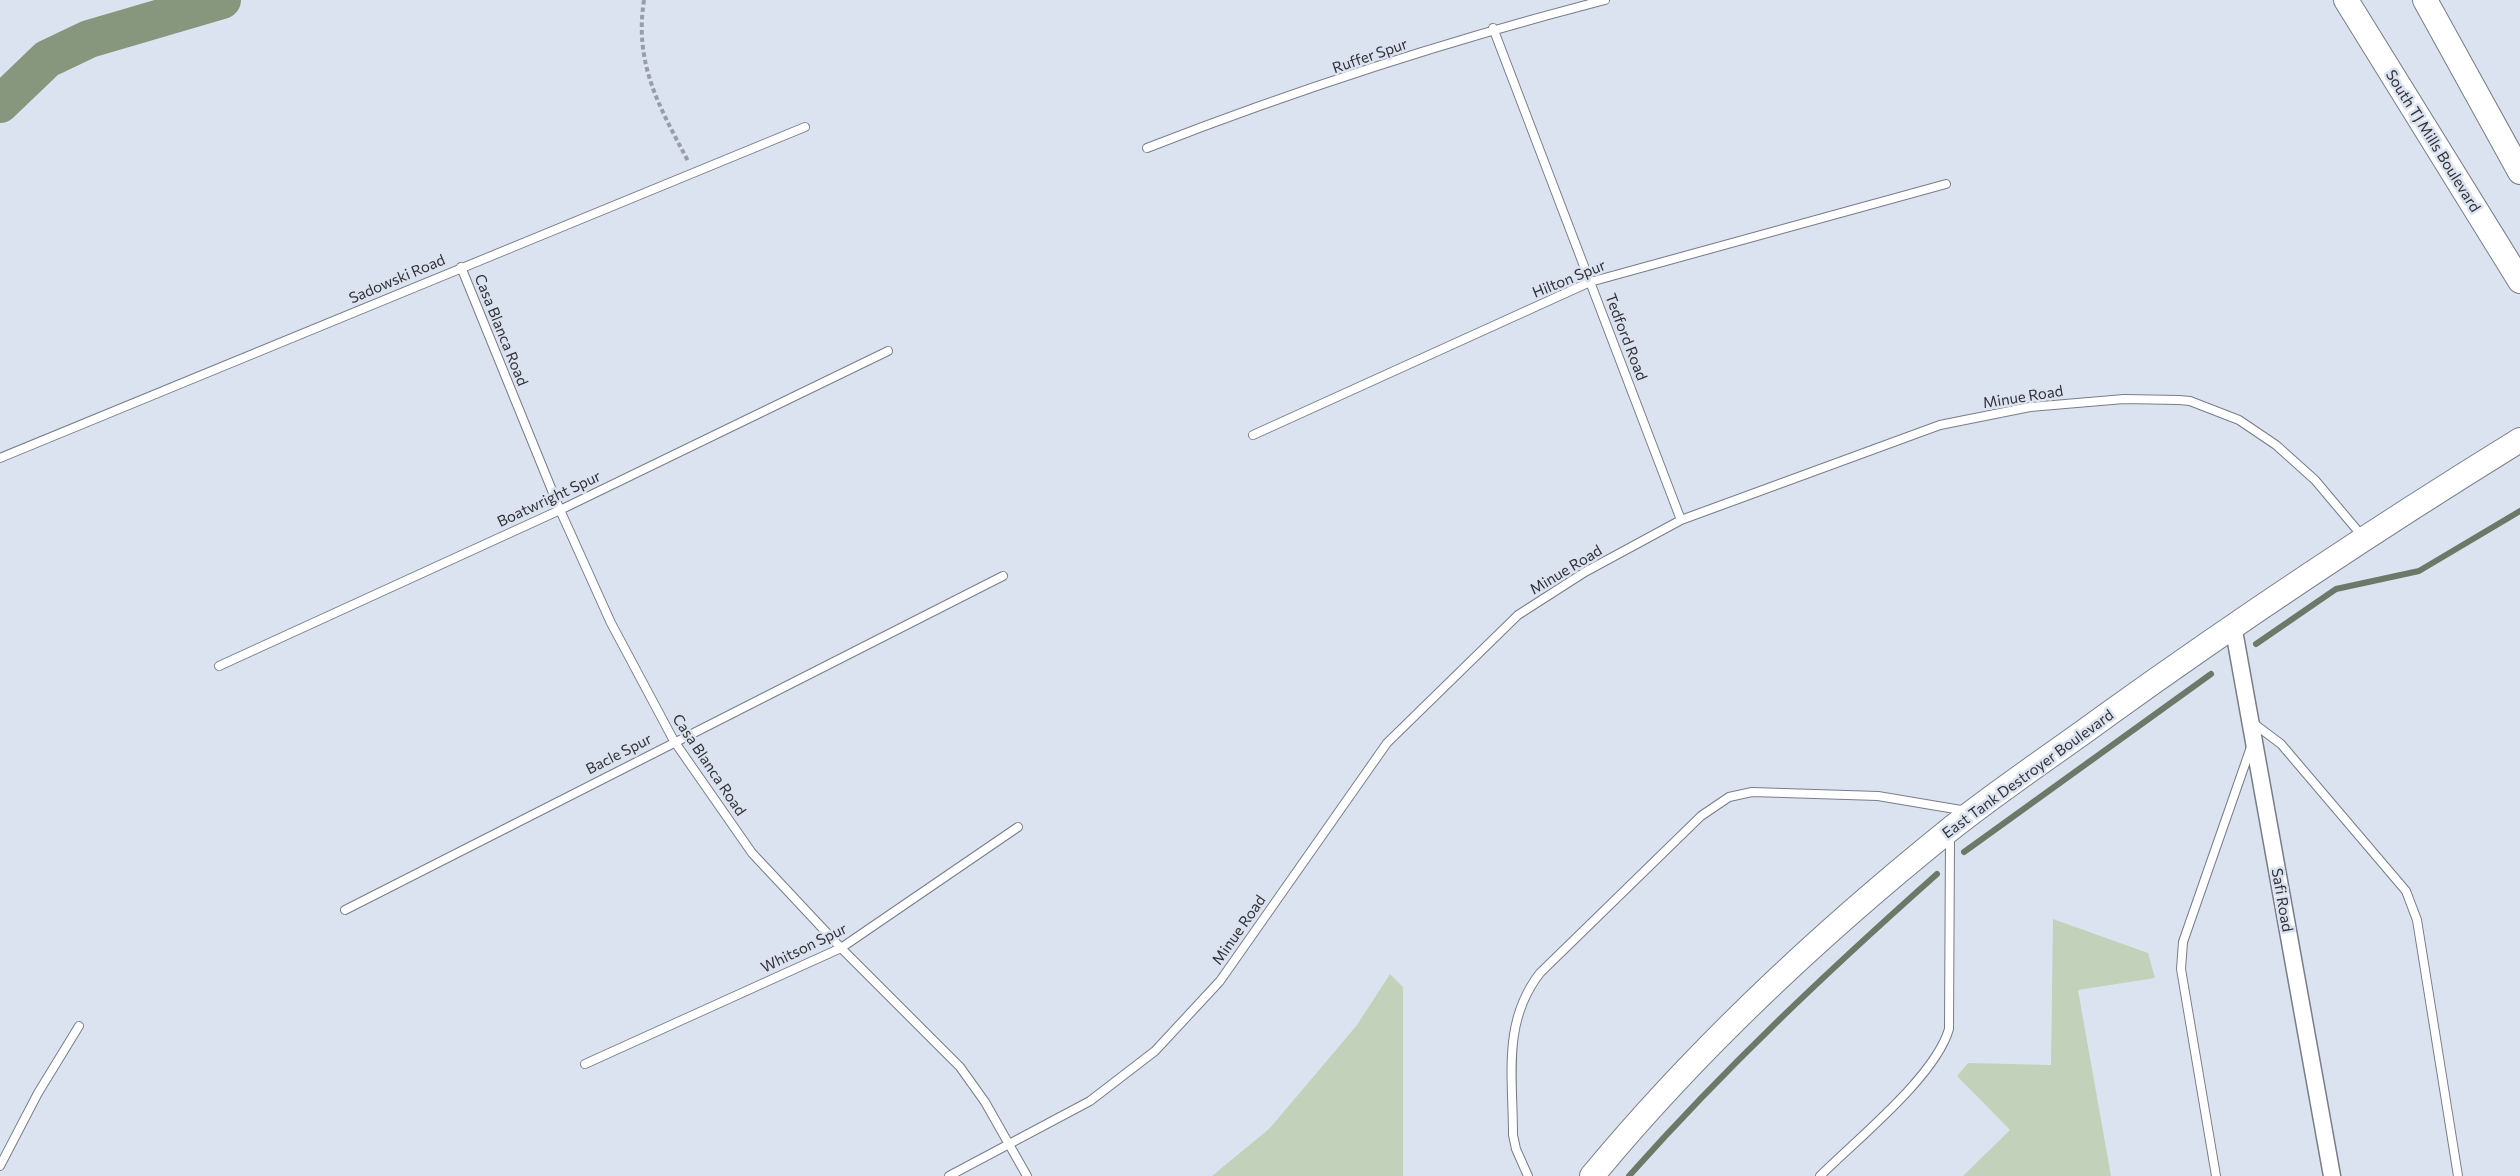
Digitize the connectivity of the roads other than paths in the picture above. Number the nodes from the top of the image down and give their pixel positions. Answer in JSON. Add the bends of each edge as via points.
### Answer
{"nodes":[{"id":1,"x":1605,"y":0,"type":"edge"},
{"id":2,"x":2346,"y":0,"type":"edge"},
{"id":3,"x":2425,"y":0,"type":"edge"},
{"id":4,"x":1493,"y":28,"type":"junction"},
{"id":5,"x":805,"y":127,"type":"dead end"},
{"id":6,"x":1147,"y":148,"type":"dead end"},
{"id":7,"x":2520,"y":172,"type":"edge"},
{"id":8,"x":1946,"y":184,"type":"dead end"},
{"id":9,"x":461,"y":267,"type":"junction"},
{"id":10,"x":2520,"y":280,"type":"edge"},
{"id":11,"x":1590,"y":282,"type":"junction"},
{"id":12,"x":888,"y":351,"type":"dead end"},
{"id":13,"x":1253,"y":435,"type":"dead end"},
{"id":14,"x":2520,"y":440,"type":"edge"},
{"id":15,"x":0,"y":458,"type":"edge"},
{"id":16,"x":560,"y":510,"type":"junction"},
{"id":17,"x":1681,"y":520,"type":"junction"},
{"id":18,"x":2363,"y":538,"type":"junction"},
{"id":19,"x":1003,"y":576,"type":"dead end"},
{"id":20,"x":2233,"y":625,"type":"junction"},
{"id":21,"x":219,"y":666,"type":"dead end"},
{"id":22,"x":2250,"y":721,"type":"junction"},
{"id":23,"x":2253,"y":740,"type":"junction"},
{"id":24,"x":674,"y":741,"type":"junction"},
{"id":25,"x":1973,"y":812,"type":"junction"},
{"id":26,"x":1018,"y":827,"type":"dead end"},
{"id":27,"x":1950,"y":829,"type":"junction"},
{"id":28,"x":345,"y":910,"type":"dead end"},
{"id":29,"x":841,"y":948,"type":"junction"},
{"id":30,"x":79,"y":1026,"type":"dead end"},
{"id":31,"x":585,"y":1064,"type":"dead end"},
{"id":32,"x":1008,"y":1145,"type":"junction"},
{"id":33,"x":0,"y":1166,"type":"edge"},
{"id":34,"x":949,"y":1176,"type":"edge"},
{"id":35,"x":1027,"y":1176,"type":"edge"},
{"id":36,"x":1528,"y":1176,"type":"edge"},
{"id":37,"x":1592,"y":1176,"type":"edge"},
{"id":38,"x":1820,"y":1176,"type":"edge"},
{"id":39,"x":2216,"y":1176,"type":"edge"},
{"id":40,"x":2332,"y":1176,"type":"edge"},
{"id":41,"x":2458,"y":1176,"type":"edge"}],
"edges":[{"from":1,"to":4,"type":"lane","name":"Ruffer Spur"},
{"from":2,"to":10,"type":"street","name":"South TJ Mills Boulevard"},
{"from":3,"to":7,"type":"street"},
{"from":4,"to":6,"type":"lane","name":"Ruffer Spur"},
{"from":4,"to":11,"type":"lane","name":"Tedford Road"},
{"from":5,"to":9,"type":"lane","name":"Sadowski Road"},
{"from":8,"to":11,"type":"lane","name":"Hilton Spur"},
{"from":9,"to":15,"type":"lane","name":"Sadowski Road"},
{"from":9,"to":16,"type":"lane","name":"Casa Blanca Road"},
{"from":11,"to":13,"type":"lane","name":"Hilton Spur"},
{"from":11,"to":17,"type":"lane","name":"Tedford Road"},
{"from":12,"to":16,"type":"lane","name":"Boatwright Spur"},
{"from":14,"to":18,"type":"street","name":"East Tank Destroyer Boulevard"},
{"from":16,"to":21,"type":"lane","name":"Boatwright Spur"},
{"from":16,"to":24,"type":"lane","name":"Casa Blanca Road","via":[[611,623]]},
{"from":17,"to":18,"type":"lane","name":"Minue Road","via":[[1940,425],[2030,407],[2124,399],[2190,400],[2239,420],[2276,445],[2315,480]]},
{"from":17,"to":32,"type":"lane","name":"Minue Road","via":[[1585,572],[1518,615],[1387,743],[1220,981],[1155,1051],[1090,1101]]},
{"from":18,"to":20,"type":"street","name":"East Tank Destroyer Boulevard"},
{"from":19,"to":24,"type":"lane","name":"Bacle Spur"},
{"from":20,"to":22,"type":"street","name":"Safi Road"},
{"from":20,"to":25,"type":"street","name":"East Tank Destroyer Boulevard"},
{"from":22,"to":23,"type":"street","name":"Safi Road"},
{"from":22,"to":41,"type":"lane","via":[[2281,744],[2406,891],[2417,920]]},
{"from":23,"to":39,"type":"lane","via":[[2183,942],[2181,969]]},
{"from":23,"to":40,"type":"street","name":"Safi Road"},
{"from":24,"to":28,"type":"lane","name":"Bacle Spur"},
{"from":24,"to":29,"type":"lane","name":"Casa Blanca Road","via":[[752,853]]},
{"from":25,"to":27,"type":"street","name":"East Tank Destroyer Boulevard"},
{"from":25,"to":36,"type":"lane","via":[[1878,796],[1752,792],[1729,797],[1701,816],[1528,988],[1517,1011],[1512,1038],[1514,1135]]},
{"from":26,"to":29,"type":"lane","name":"Whitson Spur"},
{"from":27,"to":37,"type":"street","name":"East Tank Destroyer Boulevard","via":[[1846,915],[1711,1045]]},
{"from":27,"to":38,"type":"lane","via":[[1949,1029],[1944,1046],[1929,1069]]},
{"from":29,"to":31,"type":"lane","name":"Whitson Spur"},
{"from":29,"to":32,"type":"lane","name":"Casa Blanca Road","via":[[960,1067]]},
{"from":30,"to":33,"type":"lane"},
{"from":32,"to":34,"type":"lane","name":"Minue Road"},
{"from":32,"to":35,"type":"lane","name":"Casa Blanca Road"}]}
